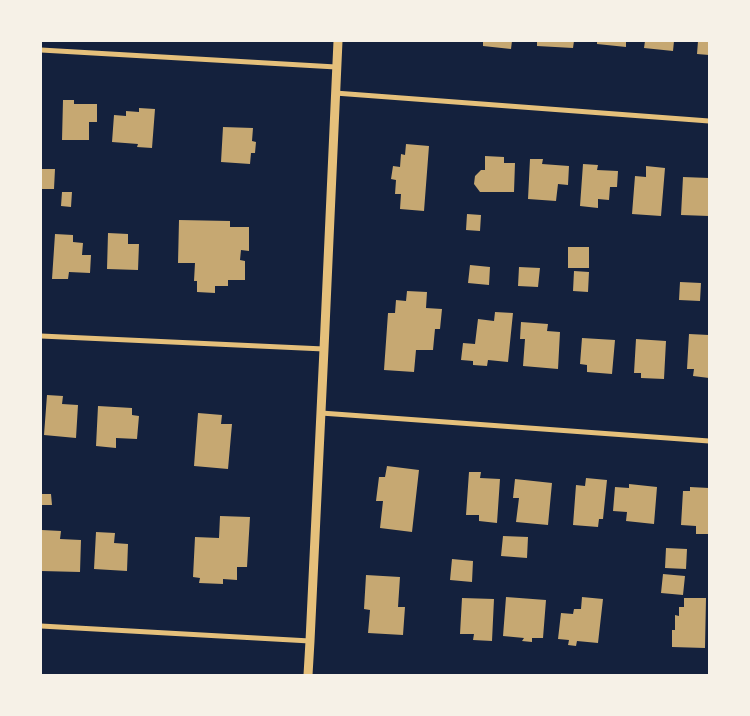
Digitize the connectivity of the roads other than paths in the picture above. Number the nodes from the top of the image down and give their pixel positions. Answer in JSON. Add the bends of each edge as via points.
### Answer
{"nodes":[{"id":1,"x":338,"y":41,"type":"edge"},
{"id":2,"x":41,"y":50,"type":"edge"},
{"id":3,"x":336,"y":67,"type":"junction"},
{"id":4,"x":335,"y":94,"type":"junction"},
{"id":5,"x":709,"y":121,"type":"edge"},
{"id":6,"x":41,"y":336,"type":"edge"},
{"id":7,"x":324,"y":349,"type":"junction"},
{"id":8,"x":321,"y":413,"type":"junction"},
{"id":9,"x":709,"y":441,"type":"edge"},
{"id":10,"x":41,"y":626,"type":"edge"},
{"id":11,"x":310,"y":641,"type":"junction"},
{"id":12,"x":308,"y":675,"type":"edge"}],
"edges":[{"from":1,"to":3,"type":"street"},
{"from":2,"to":3,"type":"street"},
{"from":3,"to":4,"type":"street"},
{"from":4,"to":5,"type":"street"},
{"from":4,"to":7,"type":"street"},
{"from":6,"to":7,"type":"street"},
{"from":7,"to":8,"type":"street"},
{"from":8,"to":9,"type":"street"},
{"from":8,"to":11,"type":"street"},
{"from":10,"to":11,"type":"street"},
{"from":11,"to":12,"type":"street"}]}
